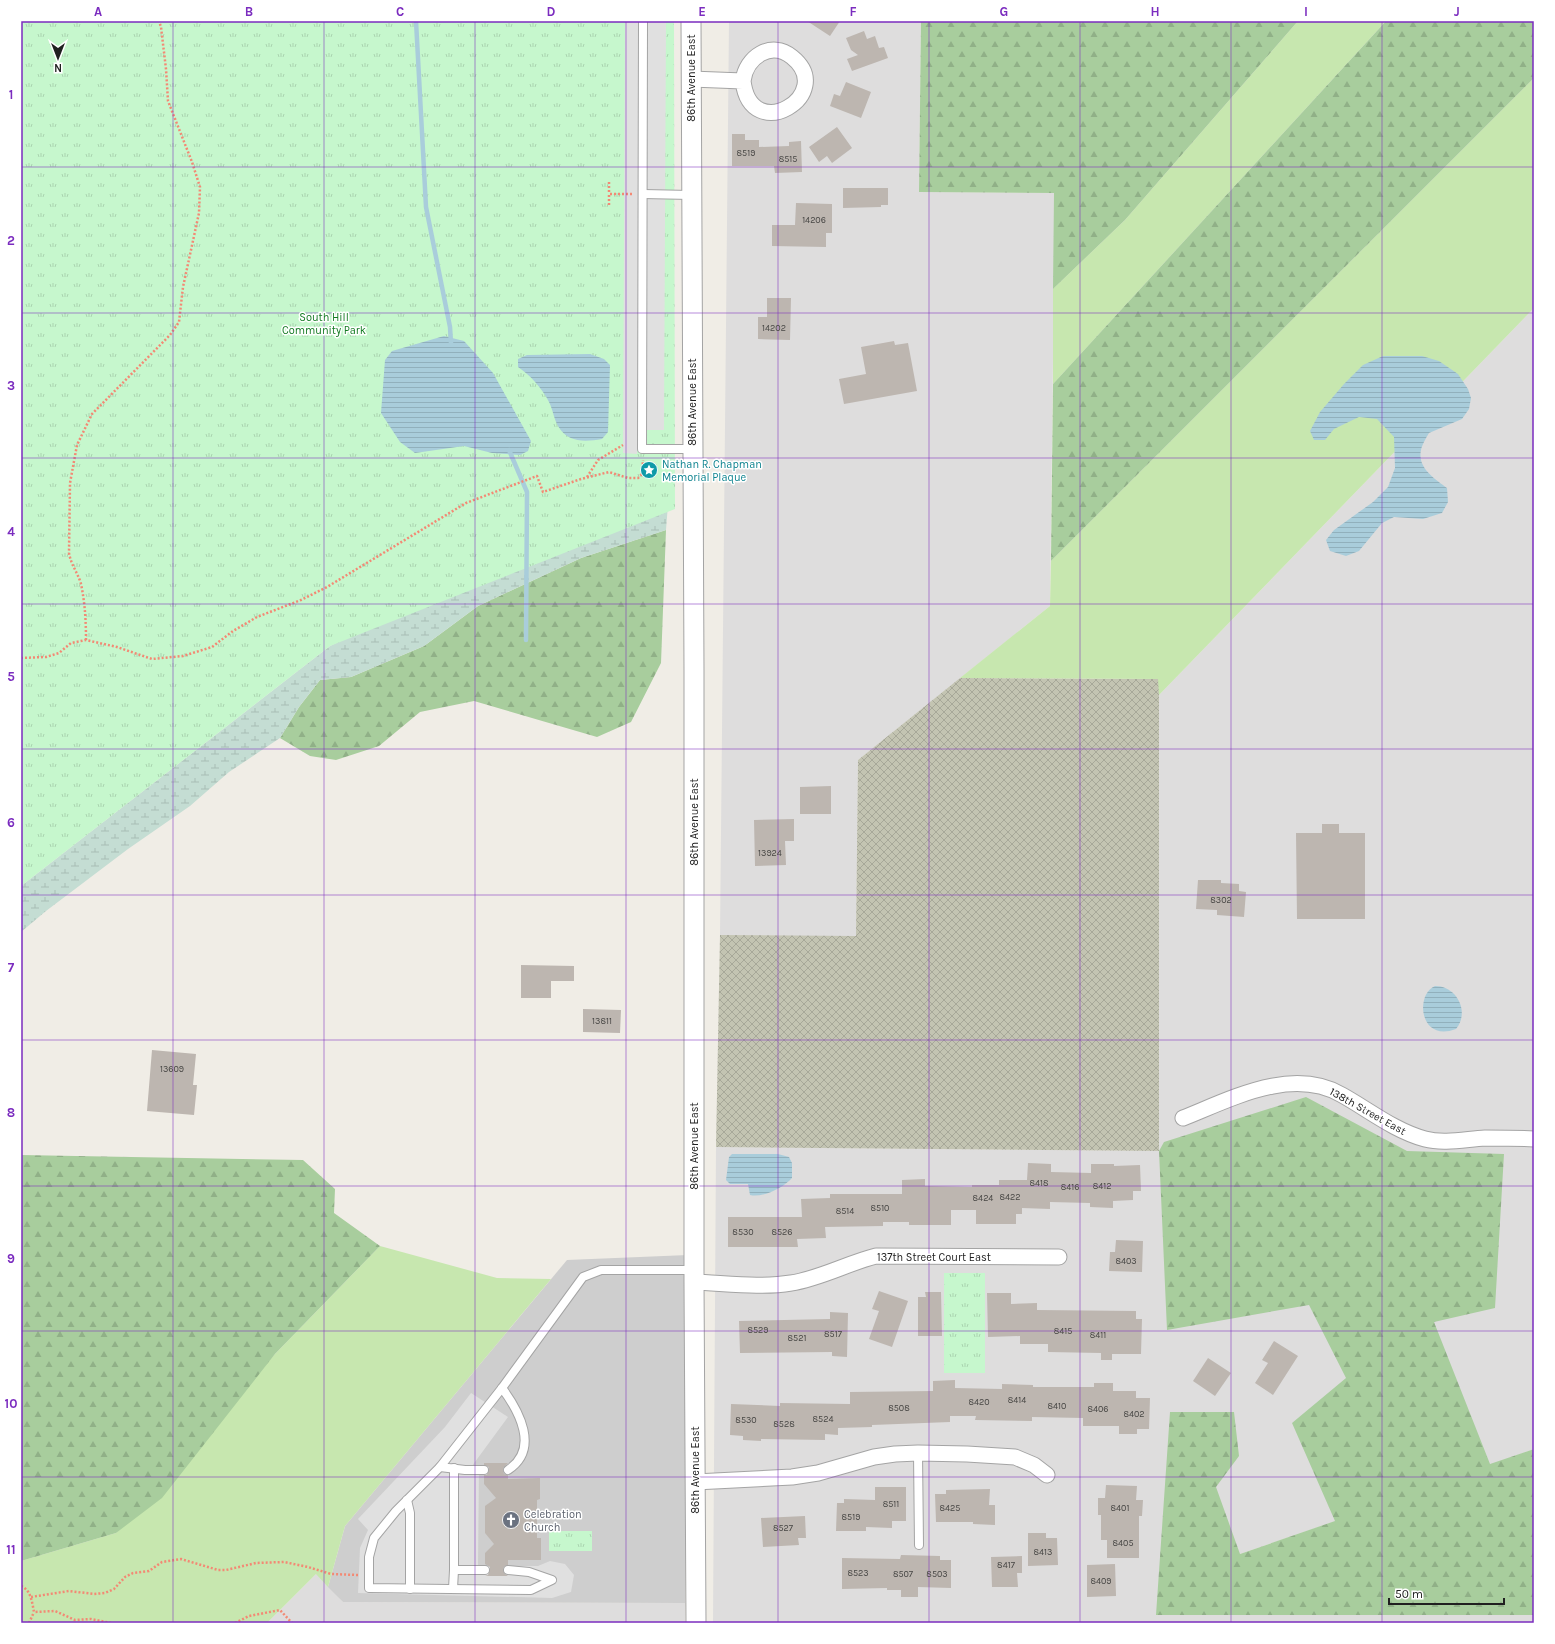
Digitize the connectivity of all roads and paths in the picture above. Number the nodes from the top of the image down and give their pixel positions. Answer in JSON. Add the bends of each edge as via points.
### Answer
{"nodes":[{"id":1,"x":159,"y":21,"type":"edge"},
{"id":2,"x":643,"y":21,"type":"edge"},
{"id":3,"x":691,"y":21,"type":"edge"},
{"id":4,"x":691,"y":79,"type":"junction"},
{"id":5,"x":743,"y":81,"type":"junction"},
{"id":6,"x":609,"y":182,"type":"dead end"},
{"id":7,"x":609,"y":194,"type":"junction"},
{"id":8,"x":643,"y":194,"type":"junction"},
{"id":9,"x":691,"y":195,"type":"junction"},
{"id":10,"x":609,"y":205,"type":"dead end"},
{"id":11,"x":623,"y":445,"type":"dead end"},
{"id":12,"x":642,"y":449,"type":"junction"},
{"id":13,"x":693,"y":449,"type":"junction"},
{"id":14,"x":587,"y":477,"type":"junction"},
{"id":15,"x":86,"y":640,"type":"junction"},
{"id":16,"x":21,"y":658,"type":"edge"},
{"id":17,"x":1183,"y":1118,"type":"dead end"},
{"id":18,"x":1534,"y":1138,"type":"edge"},
{"id":19,"x":1059,"y":1257,"type":"dead end"},
{"id":20,"x":694,"y":1276,"type":"junction"},
{"id":21,"x":502,"y":1388,"type":"junction"},
{"id":22,"x":918,"y":1453,"type":"junction"},
{"id":23,"x":440,"y":1467,"type":"junction"},
{"id":24,"x":454,"y":1468,"type":"junction"},
{"id":25,"x":484,"y":1470,"type":"dead end"},
{"id":26,"x":508,"y":1470,"type":"dead end"},
{"id":27,"x":1047,"y":1475,"type":"dead end"},
{"id":28,"x":695,"y":1482,"type":"junction"},
{"id":29,"x":407,"y":1500,"type":"junction"},
{"id":30,"x":919,"y":1545,"type":"dead end"},
{"id":31,"x":454,"y":1570,"type":"junction"},
{"id":32,"x":485,"y":1570,"type":"dead end"},
{"id":33,"x":508,"y":1570,"type":"dead end"},
{"id":34,"x":359,"y":1575,"type":"dead end"},
{"id":35,"x":21,"y":1586,"type":"edge"},
{"id":36,"x":410,"y":1589,"type":"junction"},
{"id":37,"x":453,"y":1589,"type":"junction"},
{"id":38,"x":31,"y":1596,"type":"junction"},
{"id":39,"x":34,"y":1612,"type":"junction"},
{"id":40,"x":29,"y":1623,"type":"edge"},
{"id":41,"x":111,"y":1623,"type":"edge"},
{"id":42,"x":234,"y":1623,"type":"edge"},
{"id":43,"x":292,"y":1623,"type":"edge"},
{"id":44,"x":696,"y":1623,"type":"edge"}],
"edges":[{"from":1,"to":15,"type":"path","via":[[168,101],[200,187],[199,213],[183,287],[179,322],[170,335],[92,414],[77,445],[70,483],[68,552],[84,600]]},
{"from":2,"to":8,"type":"lane"},
{"from":3,"to":4,"type":"street","name":"86th Avenue East"},
{"from":4,"to":5,"type":"street"},
{"from":4,"to":9,"type":"street","name":"86th Avenue East"},
{"from":5,"to":5,"type":"street","via":[[746,67],[753,58],[774,51],[782,52],[796,60],[802,69],[804,81],[803,91],[795,104],[786,110],[775,112],[767,112],[753,104],[744,90]]},
{"from":6,"to":7,"type":"path"},
{"from":7,"to":8,"type":"path"},
{"from":7,"to":10,"type":"path"},
{"from":8,"to":9,"type":"lane"},
{"from":8,"to":12,"type":"lane"},
{"from":9,"to":13,"type":"street","name":"86th Avenue East"},
{"from":11,"to":14,"type":"path","via":[[598,460]]},
{"from":12,"to":13,"type":"lane"},
{"from":12,"to":14,"type":"path","via":[[642,474],[638,478],[628,478],[609,472]]},
{"from":13,"to":20,"type":"street","name":"86th Avenue East"},
{"from":14,"to":15,"type":"path","via":[[543,492],[537,476],[466,503],[328,587],[233,630],[212,647],[183,656],[152,659]]},
{"from":15,"to":16,"type":"path","via":[[71,643],[58,653],[46,657]]},
{"from":17,"to":18,"type":"street","name":"138th Street East","via":[[1244,1093],[1273,1086],[1310,1083],[1330,1089],[1406,1132],[1427,1139],[1444,1141]]},
{"from":19,"to":20,"type":"street","name":"137th Street Court East","via":[[876,1256],[792,1283],[773,1285]]},
{"from":20,"to":21,"type":"lane","via":[[602,1270],[583,1277]]},
{"from":20,"to":28,"type":"street","name":"86th Avenue East"},
{"from":21,"to":23,"type":"lane"},
{"from":21,"to":26,"type":"lane","via":[[520,1415],[524,1436],[522,1457]]},
{"from":22,"to":27,"type":"street","via":[[1015,1457],[1034,1465]]},
{"from":22,"to":28,"type":"street","via":[[874,1457],[818,1473],[792,1477]]},
{"from":22,"to":30,"type":"lane"},
{"from":23,"to":24,"type":"lane"},
{"from":23,"to":29,"type":"lane"},
{"from":24,"to":25,"type":"lane"},
{"from":24,"to":31,"type":"lane"},
{"from":28,"to":44,"type":"street","name":"86th Avenue East"},
{"from":29,"to":36,"type":"lane","via":[[410,1513]]},
{"from":29,"to":36,"type":"lane","via":[[374,1538],[369,1557],[369,1588]]},
{"from":31,"to":32,"type":"lane"},
{"from":31,"to":37,"type":"lane"},
{"from":33,"to":37,"type":"lane","via":[[529,1572],[552,1580],[531,1590]]},
{"from":34,"to":38,"type":"path","via":[[331,1574],[308,1566],[284,1562],[256,1563],[218,1570],[181,1559],[162,1562],[150,1571],[133,1573],[105,1593],[68,1591]]},
{"from":35,"to":38,"type":"path"},
{"from":36,"to":37,"type":"lane"},
{"from":38,"to":39,"type":"path"},
{"from":39,"to":40,"type":"path"},
{"from":39,"to":41,"type":"path","via":[[54,1611],[75,1620],[91,1619]]},
{"from":42,"to":43,"type":"path","via":[[249,1616],[280,1610]]}]}
